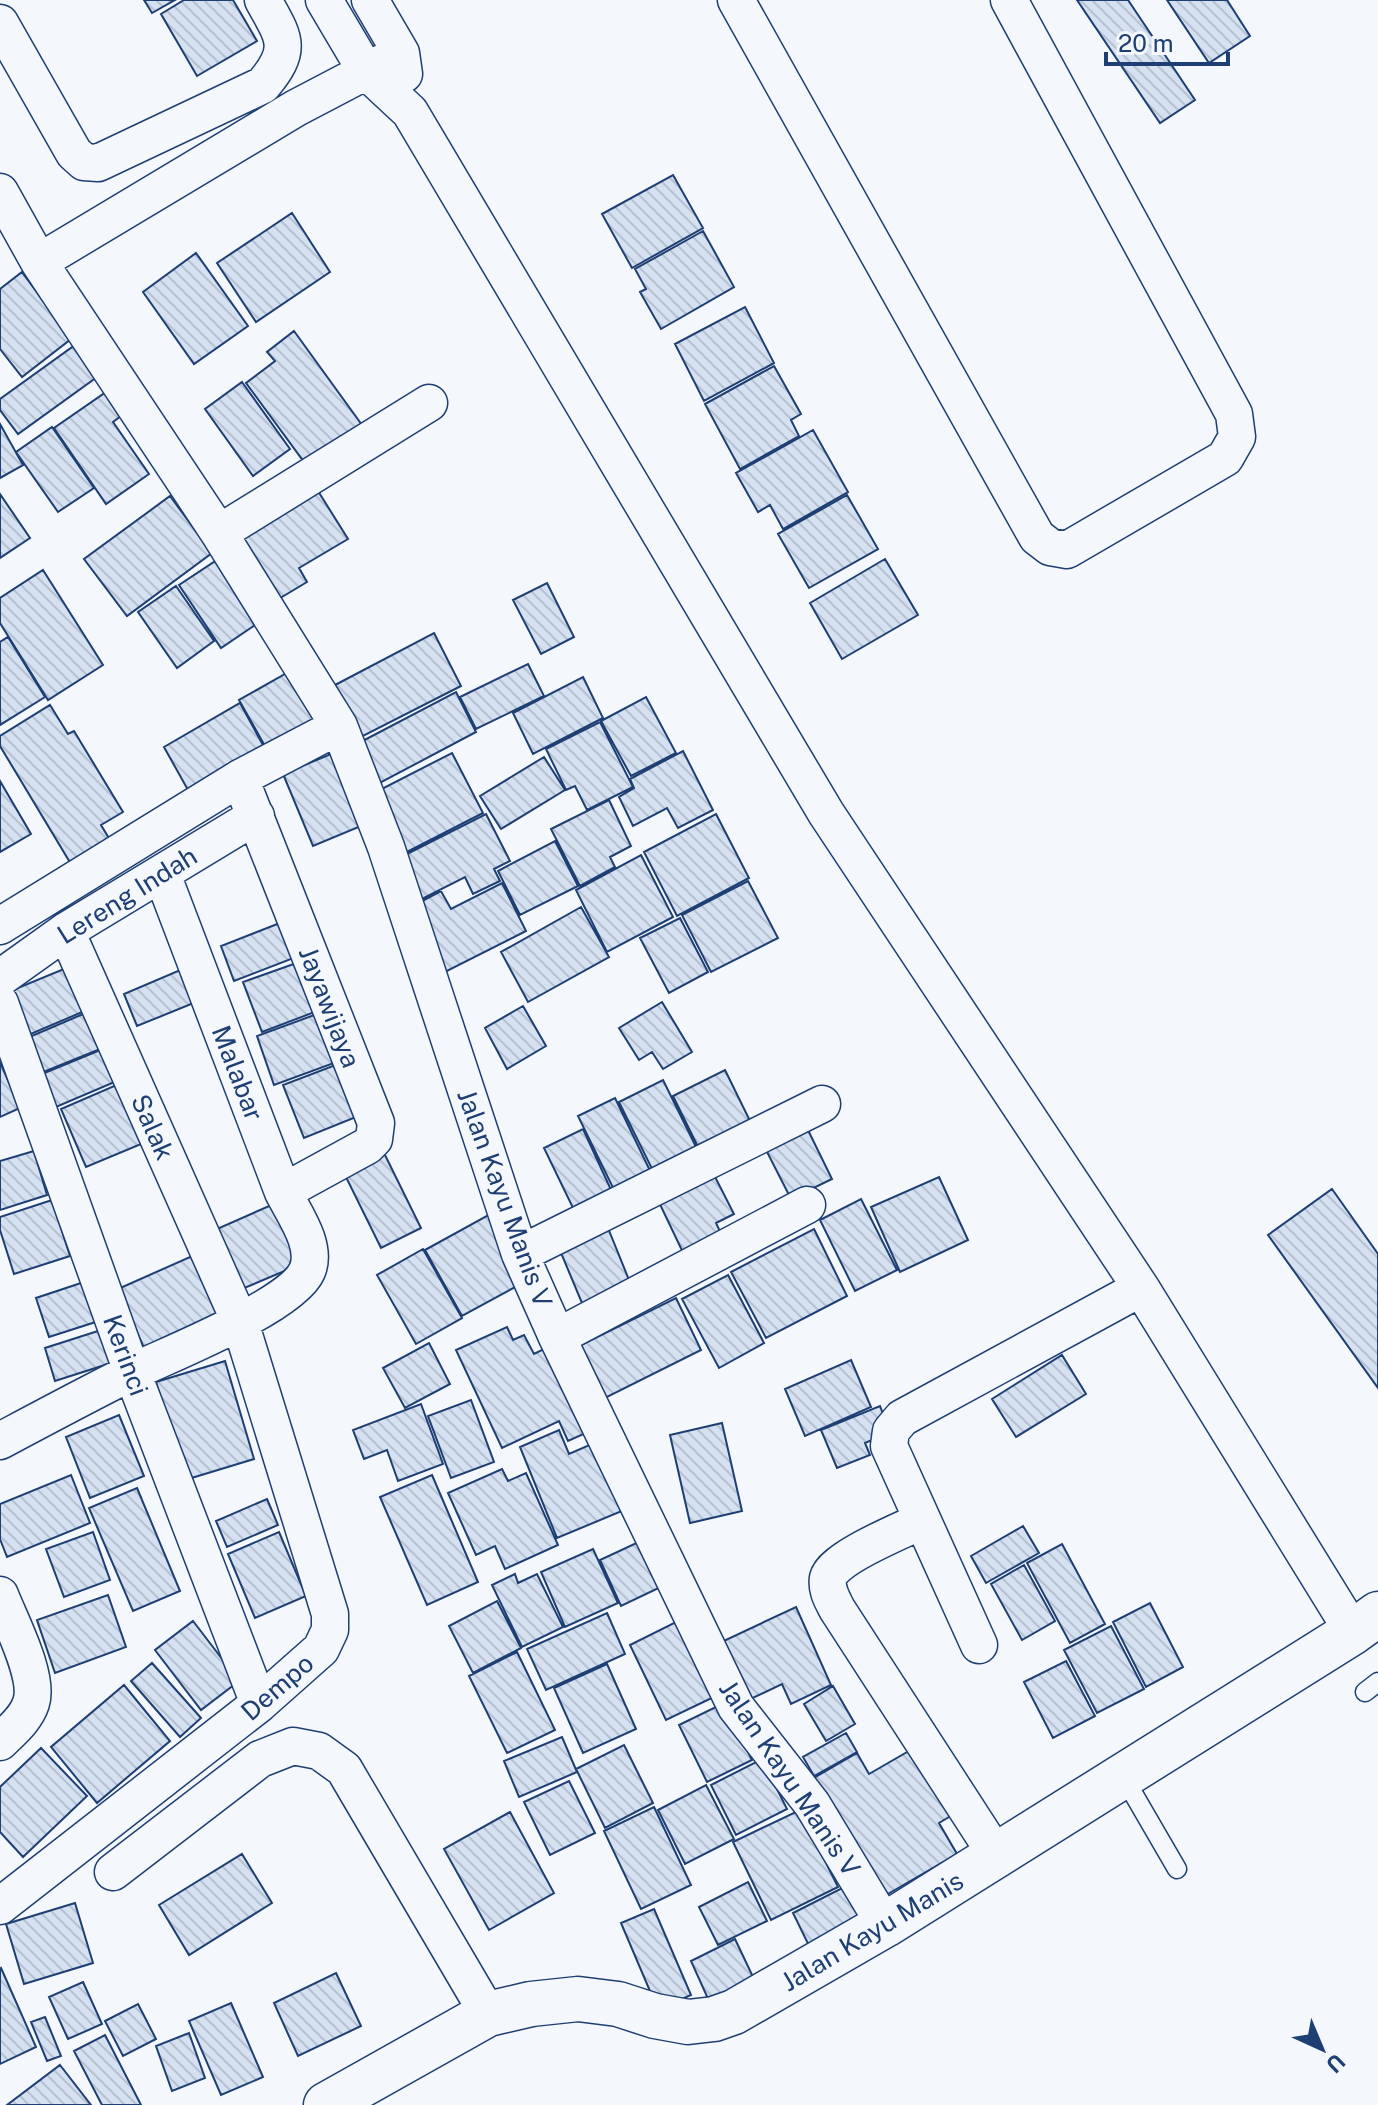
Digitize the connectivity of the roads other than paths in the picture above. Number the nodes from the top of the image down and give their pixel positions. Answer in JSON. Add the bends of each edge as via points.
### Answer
{"nodes":[{"id":1,"x":263,"y":0,"type":"edge"},
{"id":2,"x":736,"y":0,"type":"edge"},
{"id":3,"x":1009,"y":0,"type":"edge"},
{"id":4,"x":374,"y":1,"type":"edge"},
{"id":5,"x":331,"y":12,"type":"edge"},
{"id":6,"x":0,"y":23,"type":"edge"},
{"id":7,"x":401,"y":53,"type":"junction"},
{"id":8,"x":366,"y":71,"type":"junction"},
{"id":9,"x":410,"y":112,"type":"junction"},
{"id":10,"x":0,"y":192,"type":"edge"},
{"id":11,"x":39,"y":262,"type":"junction"},
{"id":12,"x":429,"y":403,"type":"dead end"},
{"id":13,"x":219,"y":533,"type":"junction"},
{"id":14,"x":339,"y":726,"type":"junction"},
{"id":15,"x":240,"y":778,"type":"junction"},
{"id":16,"x":256,"y":816,"type":"junction"},
{"id":17,"x":162,"y":874,"type":"junction"},
{"id":18,"x":0,"y":926,"type":"edge"},
{"id":19,"x":66,"y":931,"type":"junction"},
{"id":20,"x":0,"y":978,"type":"edge"},
{"id":21,"x":0,"y":1003,"type":"edge"},
{"id":22,"x":822,"y":1104,"type":"dead end"},
{"id":23,"x":283,"y":1192,"type":"junction"},
{"id":24,"x":807,"y":1205,"type":"dead end"},
{"id":25,"x":520,"y":1254,"type":"junction"},
{"id":26,"x":1141,"y":1288,"type":"junction"},
{"id":27,"x":240,"y":1322,"type":"junction"},
{"id":28,"x":557,"y":1337,"type":"junction"},
{"id":29,"x":132,"y":1372,"type":"junction"},
{"id":30,"x":0,"y":1441,"type":"edge"},
{"id":31,"x":921,"y":1521,"type":"junction"},
{"id":32,"x":0,"y":1595,"type":"edge"},
{"id":33,"x":1365,"y":1623,"type":"edge"},
{"id":34,"x":979,"y":1645,"type":"dead end"},
{"id":35,"x":259,"y":1704,"type":"junction"},
{"id":36,"x":0,"y":1742,"type":"edge"},
{"id":37,"x":1123,"y":1776,"type":"junction"},
{"id":38,"x":997,"y":1856,"type":"junction"},
{"id":39,"x":1177,"y":1869,"type":"dead end"},
{"id":40,"x":113,"y":1872,"type":"dead end"},
{"id":41,"x":0,"y":1906,"type":"edge"},
{"id":42,"x":885,"y":1925,"type":"junction"},
{"id":43,"x":488,"y":2014,"type":"junction"},
{"id":44,"x":326,"y":2105,"type":"edge"}],
"edges":[{"from":1,"to":6,"type":"street","via":[[281,33],[284,53],[263,85],[98,163],[84,162],[74,153]]},
{"from":2,"to":3,"type":"street","via":[[1037,537],[1050,547],[1067,550],[1225,458],[1237,437],[1234,414]]},
{"from":4,"to":5,"type":"street"},
{"from":4,"to":7,"type":"street"},
{"from":5,"to":8,"type":"street"},
{"from":7,"to":8,"type":"street"},
{"from":7,"to":9,"type":"street"},
{"from":8,"to":9,"type":"street"},
{"from":8,"to":11,"type":"street"},
{"from":9,"to":26,"type":"street","via":[[826,813]]},
{"from":10,"to":11,"type":"street","name":"Jalan Kayu Manis V"},
{"from":11,"to":13,"type":"street","name":"Jalan Kayu Manis V"},
{"from":12,"to":13,"type":"street"},
{"from":13,"to":14,"type":"street","name":"Jalan Kayu Manis V"},
{"from":14,"to":15,"type":"street"},
{"from":14,"to":25,"type":"street","name":"Jalan Kayu Manis V","via":[[386,847]]},
{"from":15,"to":16,"type":"street","name":"Jayawijaya"},
{"from":15,"to":18,"type":"street"},
{"from":16,"to":17,"type":"street","name":"Lereng Indah"},
{"from":16,"to":23,"type":"street","name":"Jayawijaya","via":[[376,1123],[367,1146]]},
{"from":17,"to":19,"type":"street","name":"Lereng Indah"},
{"from":17,"to":23,"type":"street","name":"Malabar"},
{"from":19,"to":20,"type":"street","name":"Lereng Indah"},
{"from":19,"to":27,"type":"street","name":"Salak"},
{"from":21,"to":29,"type":"street","name":"Kerinci"},
{"from":22,"to":25,"type":"street"},
{"from":23,"to":27,"type":"street","name":"Malabar","via":[[308,1242],[307,1271],[298,1284]]},
{"from":24,"to":28,"type":"street"},
{"from":25,"to":28,"type":"street","name":"Jalan Kayu Manis V"},
{"from":26,"to":31,"type":"street","via":[[902,1418],[891,1431],[889,1446]]},
{"from":26,"to":33,"type":"street"},
{"from":27,"to":29,"type":"street"},
{"from":27,"to":35,"type":"street","name":"Dempo","via":[[330,1614],[321,1649]]},
{"from":28,"to":42,"type":"street","name":"Jalan Kayu Manis V","via":[[736,1707],[812,1804]]},
{"from":29,"to":30,"type":"street"},
{"from":29,"to":35,"type":"street","name":"Kerinci"},
{"from":31,"to":34,"type":"street"},
{"from":31,"to":38,"type":"street","via":[[839,1563],[829,1575],[828,1591]]},
{"from":32,"to":36,"type":"street","via":[[32,1685],[24,1716]]},
{"from":33,"to":37,"type":"street","name":"Jalan Kayu Manis"},
{"from":35,"to":41,"type":"street","name":"Dempo"},
{"from":37,"to":38,"type":"street","name":"Jalan Kayu Manis"},
{"from":37,"to":39,"type":"lane"},
{"from":38,"to":42,"type":"street","name":"Jalan Kayu Manis"},
{"from":40,"to":43,"type":"street","via":[[260,1759],[293,1746],[319,1751],[344,1769]]},
{"from":42,"to":43,"type":"street","name":"Jalan Kayu Manis","via":[[714,2019],[688,2022],[578,1999]]},
{"from":43,"to":44,"type":"street","name":"Jalan Kayu Manis"}]}
